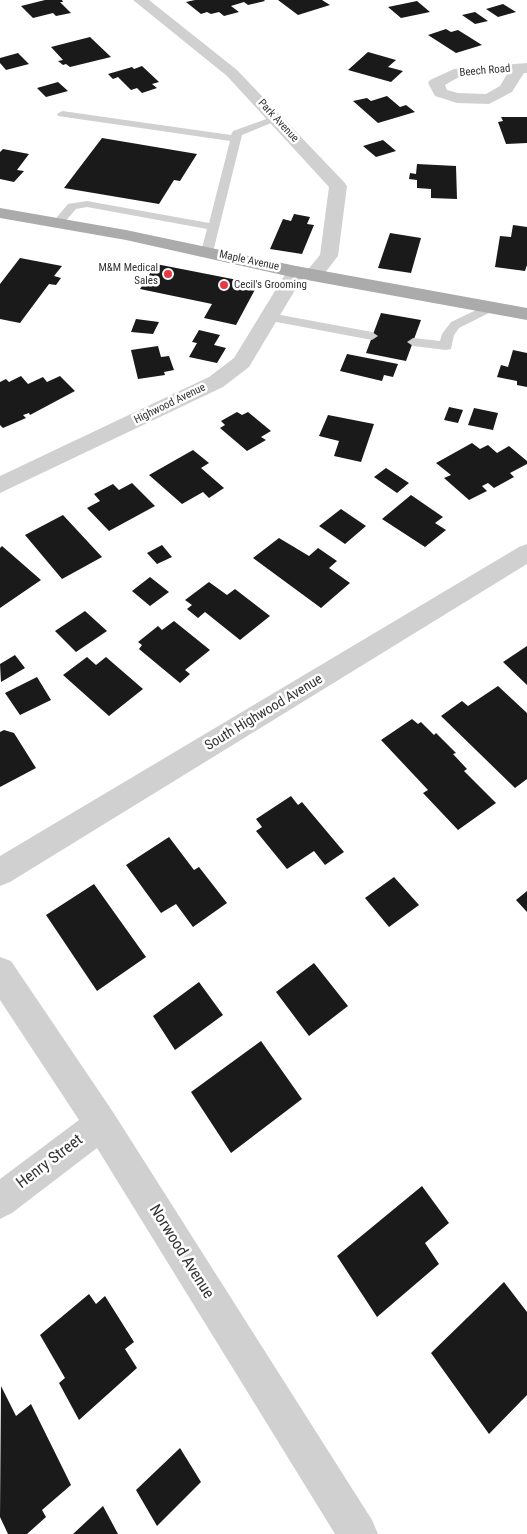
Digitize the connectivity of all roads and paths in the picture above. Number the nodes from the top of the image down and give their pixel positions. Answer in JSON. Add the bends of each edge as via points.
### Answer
{"nodes":[{"id":1,"x":140,"y":0,"type":"edge"},
{"id":2,"x":62,"y":114,"type":"dead end"},
{"id":3,"x":276,"y":119,"type":"junction"},
{"id":4,"x":236,"y":140,"type":"junction"},
{"id":5,"x":0,"y":213,"type":"edge"},
{"id":6,"x":58,"y":223,"type":"junction"},
{"id":7,"x":213,"y":227,"type":"junction"},
{"id":8,"x":207,"y":252,"type":"junction"},
{"id":9,"x":305,"y":273,"type":"junction"},
{"id":10,"x":491,"y":307,"type":"junction"},
{"id":11,"x":527,"y":314,"type":"edge"},
{"id":12,"x":270,"y":317,"type":"junction"},
{"id":13,"x":372,"y":336,"type":"dead end"},
{"id":14,"x":413,"y":342,"type":"dead end"},
{"id":15,"x":0,"y":485,"type":"edge"},
{"id":16,"x":527,"y":553,"type":"edge"},
{"id":17,"x":0,"y":872,"type":"edge"},
{"id":18,"x":0,"y":972,"type":"edge"},
{"id":19,"x":101,"y":1124,"type":"junction"},
{"id":20,"x":0,"y":1201,"type":"edge"},
{"id":21,"x":358,"y":1534,"type":"edge"}],
"edges":[{"from":1,"to":3,"type":"street","name":"Park Avenue","via":[[232,73]]},
{"from":2,"to":4,"type":"lane"},
{"from":3,"to":4,"type":"lane","via":[[237,133]]},
{"from":3,"to":9,"type":"street","name":"Park Avenue","via":[[338,186],[329,256]]},
{"from":4,"to":7,"type":"lane"},
{"from":5,"to":6,"type":"main road","name":"Maple Avenue"},
{"from":6,"to":7,"type":"lane","via":[[72,206],[87,204]]},
{"from":6,"to":8,"type":"main road","name":"Maple Avenue"},
{"from":7,"to":8,"type":"lane"},
{"from":8,"to":9,"type":"main road","name":"Maple Avenue"},
{"from":9,"to":10,"type":"main road","name":"Maple Avenue"},
{"from":9,"to":12,"type":"street","name":"Highwood Avenue"},
{"from":10,"to":11,"type":"main road","name":"Maple Avenue"},
{"from":10,"to":14,"type":"lane","via":[[455,325],[448,334],[446,346]]},
{"from":12,"to":13,"type":"lane"},
{"from":12,"to":15,"type":"street","name":"Highwood Avenue","via":[[242,362],[216,382]]},
{"from":16,"to":17,"type":"street","name":"South Highwood Avenue"},
{"from":18,"to":19,"type":"street","name":"Norwood Avenue"},
{"from":19,"to":20,"type":"street","name":"Henry Street"},
{"from":19,"to":21,"type":"street","name":"Norwood Avenue"}]}
